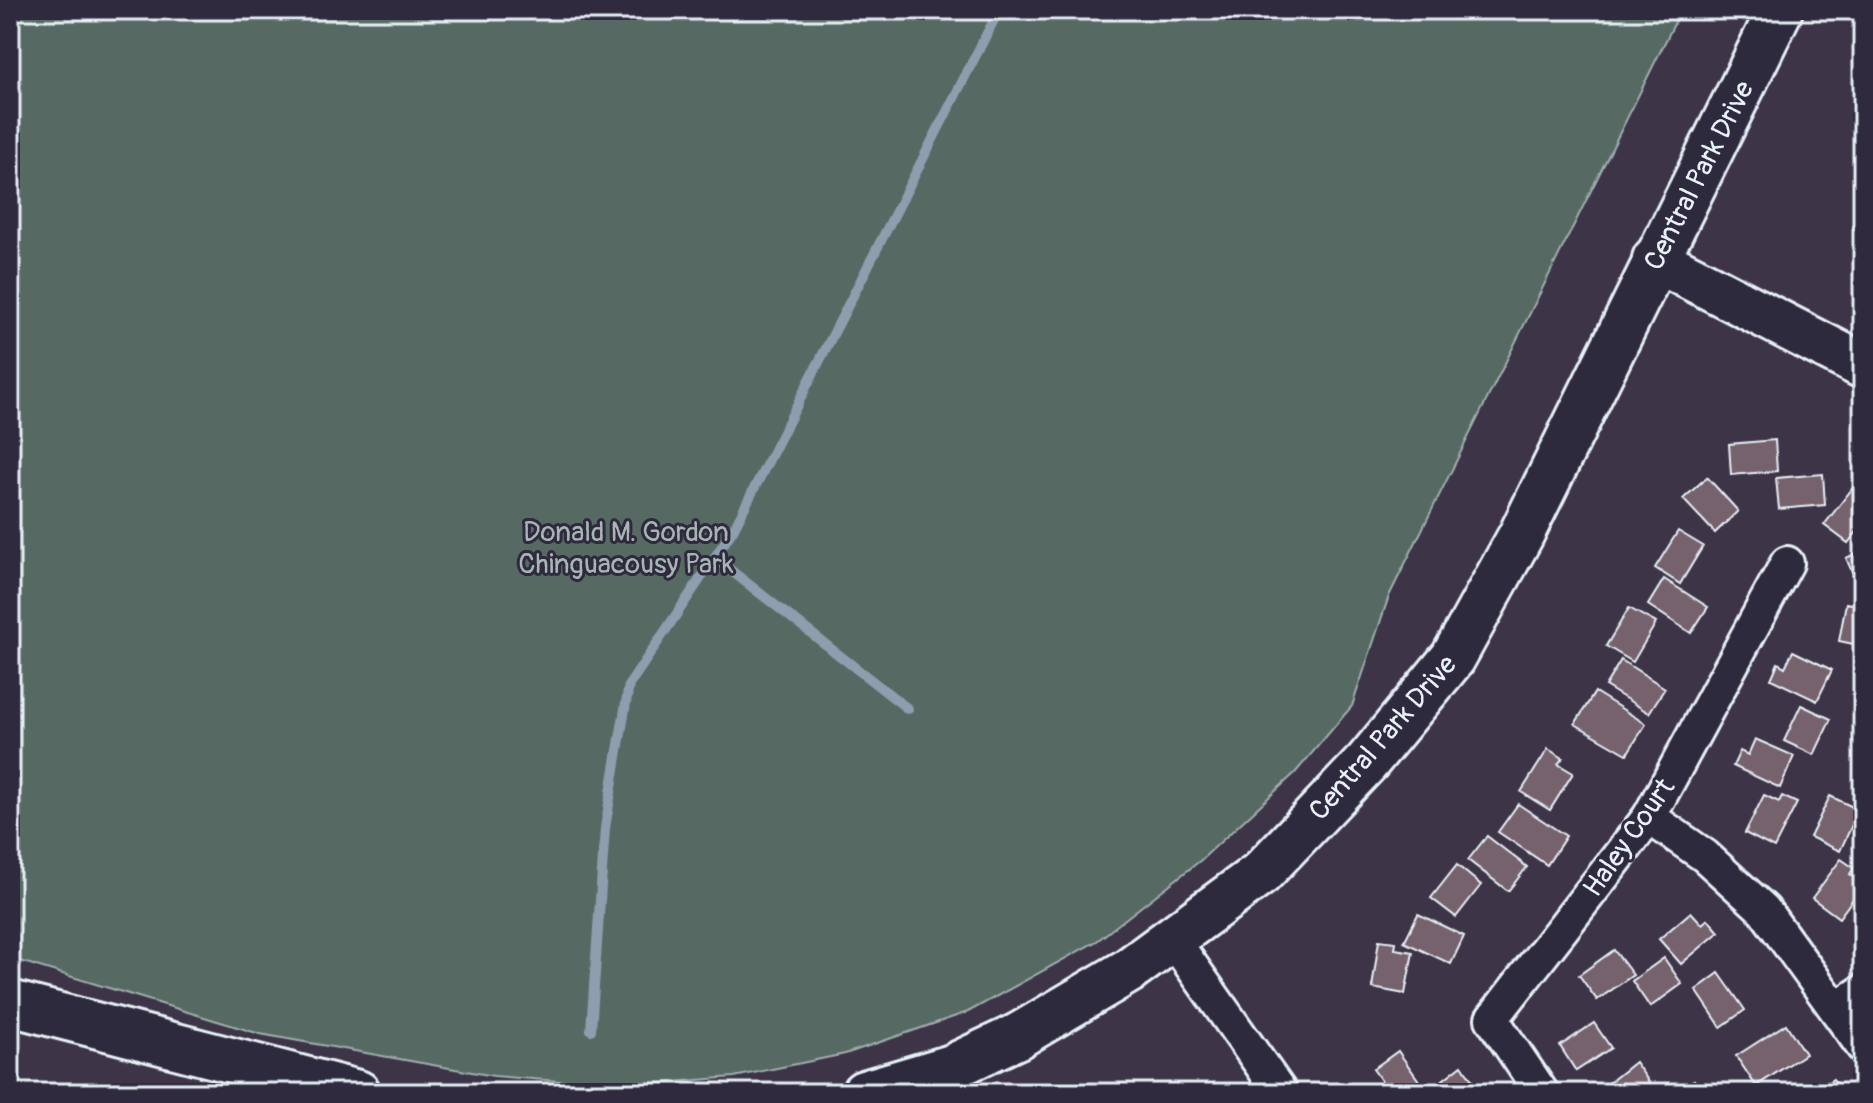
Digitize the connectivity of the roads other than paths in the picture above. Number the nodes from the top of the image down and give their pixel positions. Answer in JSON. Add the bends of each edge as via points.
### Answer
{"nodes":[{"id":1,"x":1780,"y":10,"type":"edge"},
{"id":2,"x":1655,"y":259,"type":"junction"},
{"id":3,"x":1863,"y":366,"type":"edge"},
{"id":4,"x":1787,"y":563,"type":"dead end"},
{"id":5,"x":1649,"y":817,"type":"junction"},
{"id":6,"x":1174,"y":941,"type":"junction"},
{"id":7,"x":1863,"y":991,"type":"edge"},
{"id":8,"x":10,"y":1003,"type":"edge"},
{"id":9,"x":1836,"y":1009,"type":"junction"},
{"id":10,"x":1863,"y":1047,"type":"edge"},
{"id":11,"x":358,"y":1093,"type":"edge"},
{"id":12,"x":864,"y":1093,"type":"edge"},
{"id":13,"x":1281,"y":1093,"type":"edge"},
{"id":14,"x":1542,"y":1093,"type":"edge"}],
"edges":[{"from":1,"to":2,"type":"street","name":"Central Park Drive"},
{"from":2,"to":3,"type":"street"},
{"from":2,"to":6,"type":"street","name":"Central Park Drive","via":[[1521,535],[1453,658],[1367,762],[1261,873]]},
{"from":4,"to":5,"type":"street","name":"Haley Court"},
{"from":5,"to":9,"type":"street","via":[[1705,856],[1764,910]]},
{"from":5,"to":14,"type":"street","name":"Haley Court","via":[[1492,1019]]},
{"from":6,"to":12,"type":"street","name":"Central Park Drive","via":[[1018,1036],[952,1067]]},
{"from":6,"to":13,"type":"street"},
{"from":7,"to":9,"type":"street"},
{"from":8,"to":11,"type":"street"},
{"from":9,"to":10,"type":"street"}]}
